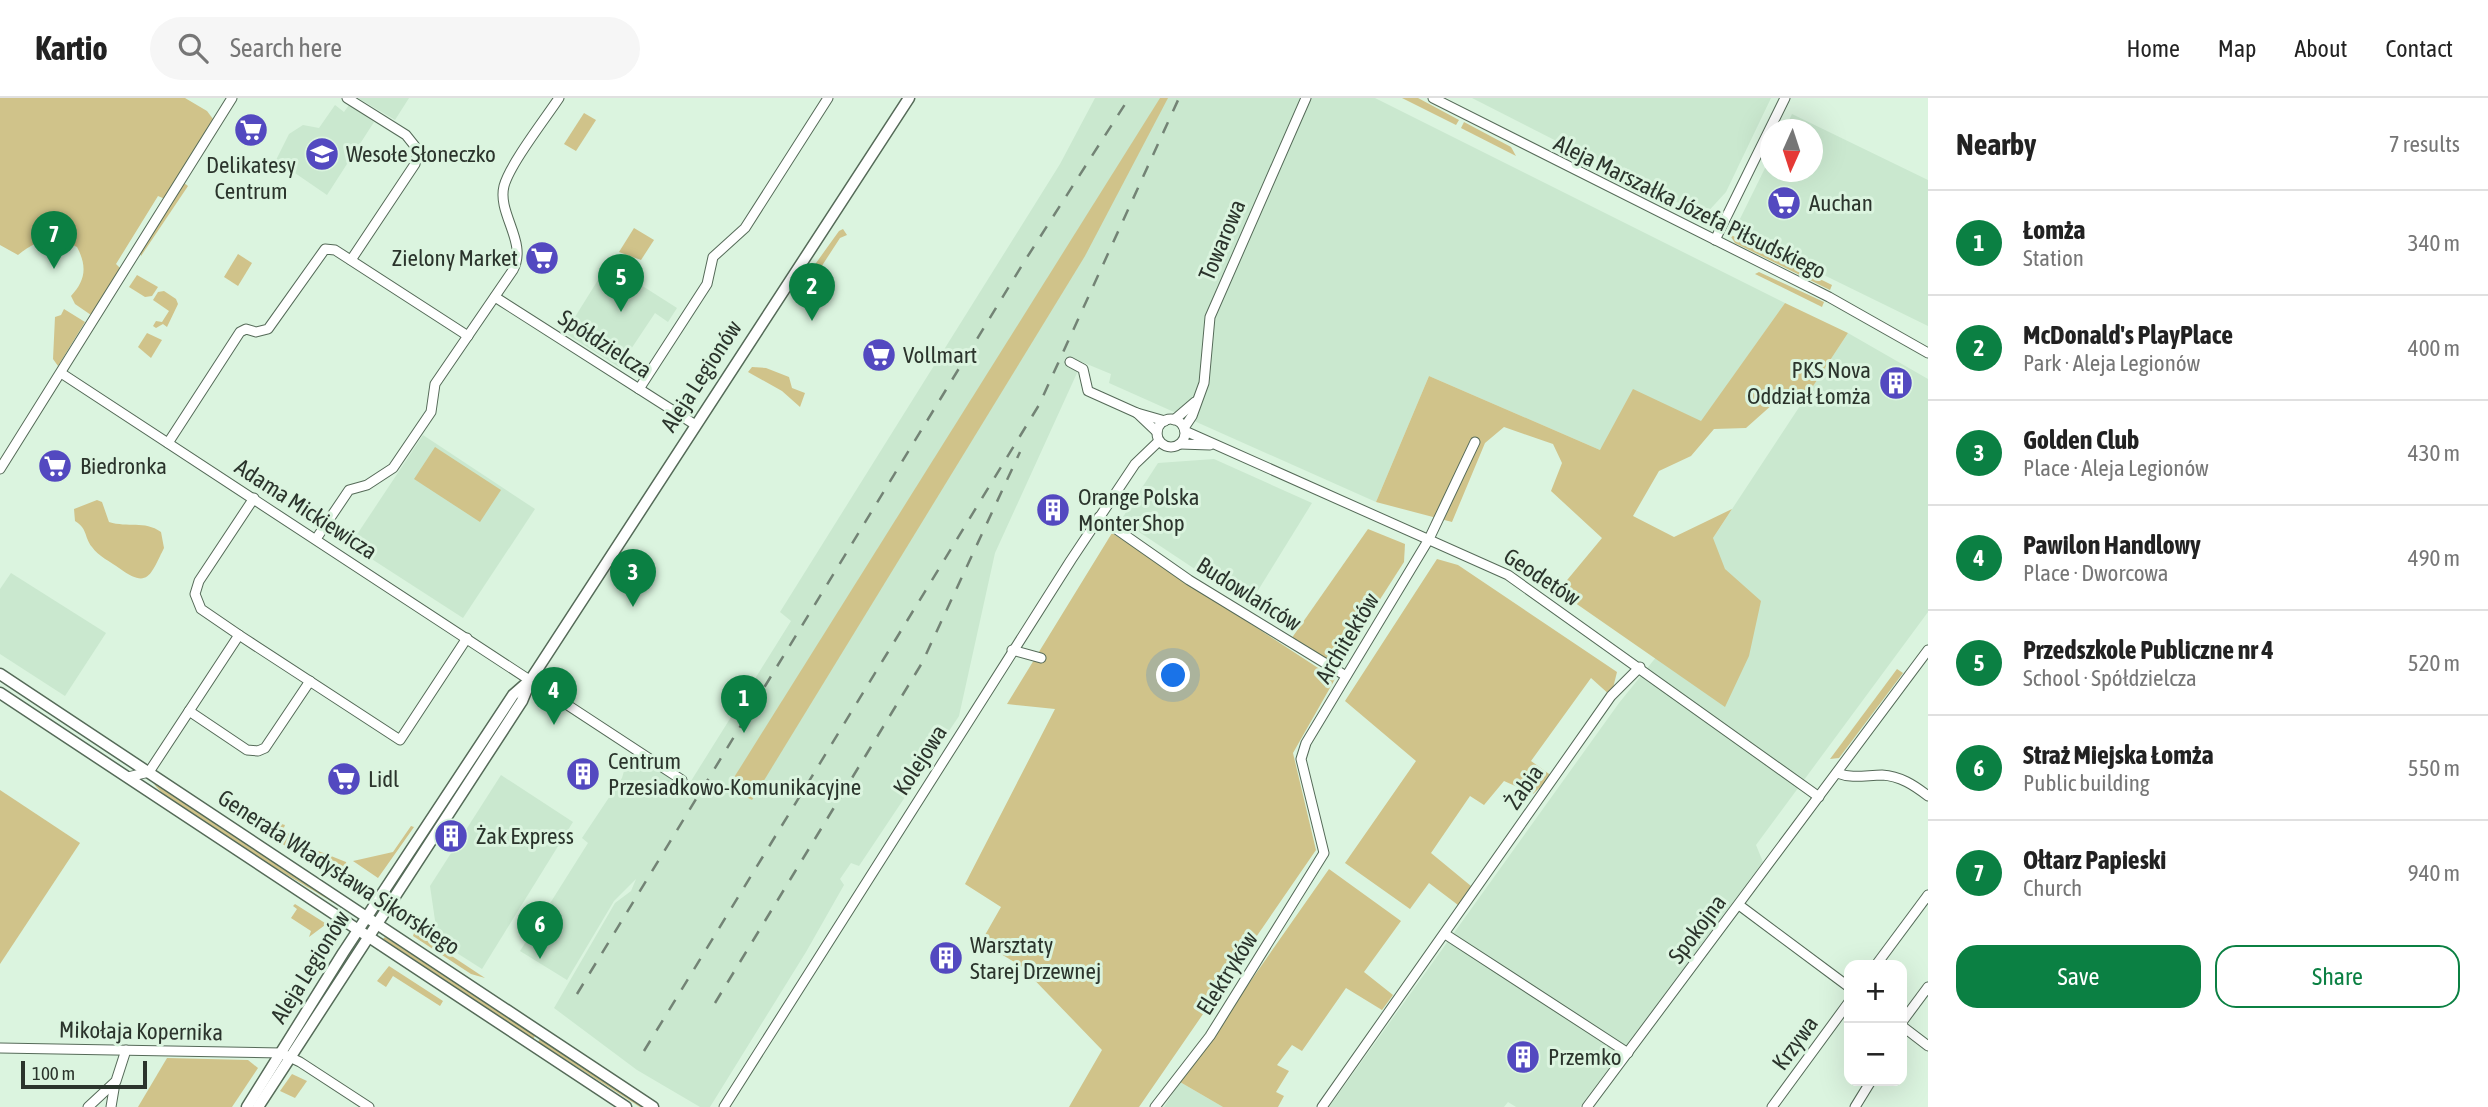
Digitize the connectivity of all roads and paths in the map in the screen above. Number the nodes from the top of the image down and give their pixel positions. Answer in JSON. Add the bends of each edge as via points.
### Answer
{"nodes":[{"id":1,"x":232,"y":98,"type":"edge"},
{"id":2,"x":347,"y":98,"type":"edge"},
{"id":3,"x":559,"y":98,"type":"edge"},
{"id":4,"x":828,"y":98,"type":"edge"},
{"id":5,"x":909,"y":98,"type":"edge"},
{"id":6,"x":1306,"y":98,"type":"edge"},
{"id":7,"x":1433,"y":98,"type":"edge"},
{"id":8,"x":1785,"y":98,"type":"edge"},
{"id":9,"x":1715,"y":240,"type":"junction"},
{"id":10,"x":352,"y":260,"type":"junction"},
{"id":11,"x":495,"y":297,"type":"junction"},
{"id":12,"x":468,"y":336,"type":"junction"},
{"id":13,"x":1928,"y":352,"type":"edge"},
{"id":14,"x":1070,"y":362,"type":"dead end"},
{"id":15,"x":61,"y":373,"type":"junction"},
{"id":16,"x":639,"y":389,"type":"junction"},
{"id":17,"x":1195,"y":402,"type":"junction"},
{"id":18,"x":1137,"y":413,"type":"junction"},
{"id":19,"x":1169,"y":420,"type":"junction"},
{"id":20,"x":694,"y":425,"type":"junction"},
{"id":21,"x":1184,"y":430,"type":"junction"},
{"id":22,"x":1158,"y":436,"type":"junction"},
{"id":23,"x":1475,"y":442,"type":"dead end"},
{"id":24,"x":169,"y":443,"type":"junction"},
{"id":25,"x":1180,"y":444,"type":"junction"},
{"id":26,"x":1212,"y":446,"type":"junction"},
{"id":27,"x":0,"y":468,"type":"edge"},
{"id":28,"x":254,"y":498,"type":"junction"},
{"id":29,"x":1099,"y":517,"type":"junction"},
{"id":30,"x":316,"y":539,"type":"junction"},
{"id":31,"x":1429,"y":540,"type":"junction"},
{"id":32,"x":239,"y":635,"type":"junction"},
{"id":33,"x":467,"y":638,"type":"junction"},
{"id":34,"x":1012,"y":650,"type":"junction"},
{"id":35,"x":1041,"y":658,"type":"dead end"},
{"id":36,"x":1926,"y":658,"type":"edge"},
{"id":37,"x":1640,"y":667,"type":"junction"},
{"id":38,"x":0,"y":674,"type":"edge"},
{"id":39,"x":1346,"y":676,"type":"junction"},
{"id":40,"x":531,"y":679,"type":"junction"},
{"id":41,"x":310,"y":681,"type":"junction"},
{"id":42,"x":0,"y":692,"type":"edge"},
{"id":43,"x":189,"y":711,"type":"junction"},
{"id":44,"x":149,"y":772,"type":"junction"},
{"id":45,"x":1838,"y":773,"type":"junction"},
{"id":46,"x":128,"y":777,"type":"junction"},
{"id":47,"x":682,"y":780,"type":"dead end"},
{"id":48,"x":154,"y":794,"type":"junction"},
{"id":49,"x":1928,"y":796,"type":"edge"},
{"id":50,"x":1819,"y":797,"type":"junction"},
{"id":51,"x":1324,"y":853,"type":"joint"},
{"id":52,"x":1928,"y":895,"type":"edge"},
{"id":53,"x":1739,"y":905,"type":"junction"},
{"id":54,"x":367,"y":916,"type":"junction"},
{"id":55,"x":379,"y":924,"type":"junction"},
{"id":56,"x":358,"y":929,"type":"junction"},
{"id":57,"x":1445,"y":933,"type":"junction"},
{"id":58,"x":371,"y":937,"type":"junction"},
{"id":59,"x":1880,"y":960,"type":"edge"},
{"id":60,"x":1844,"y":983,"type":"edge"},
{"id":61,"x":1928,"y":986,"type":"edge"},
{"id":62,"x":1844,"y":1009,"type":"edge"},
{"id":63,"x":1904,"y":1023,"type":"edge"},
{"id":64,"x":1907,"y":1030,"type":"edge"},
{"id":65,"x":1928,"y":1046,"type":"edge"},
{"id":66,"x":0,"y":1048,"type":"edge"},
{"id":67,"x":126,"y":1050,"type":"junction"},
{"id":68,"x":1628,"y":1053,"type":"junction"},
{"id":69,"x":286,"y":1056,"type":"junction"},
{"id":70,"x":116,"y":1081,"type":"junction"},
{"id":71,"x":1868,"y":1086,"type":"edge"},
{"id":72,"x":88,"y":1107,"type":"edge"},
{"id":73,"x":111,"y":1107,"type":"edge"},
{"id":74,"x":247,"y":1107,"type":"edge"},
{"id":75,"x":258,"y":1107,"type":"edge"},
{"id":76,"x":369,"y":1107,"type":"edge"},
{"id":77,"x":626,"y":1107,"type":"edge"},
{"id":78,"x":653,"y":1107,"type":"edge"},
{"id":79,"x":723,"y":1107,"type":"edge"},
{"id":80,"x":1155,"y":1107,"type":"edge"},
{"id":81,"x":1322,"y":1107,"type":"edge"},
{"id":82,"x":1587,"y":1107,"type":"edge"},
{"id":83,"x":1772,"y":1107,"type":"edge"},
{"id":84,"x":1855,"y":1107,"type":"edge"}],
"edges":[{"from":1,"to":15,"type":"street"},
{"from":2,"to":10,"type":"street","via":[[406,135],[418,155]]},
{"from":3,"to":11,"type":"street","via":[[504,185],[518,255]]},
{"from":4,"to":16,"type":"street","via":[[745,228],[713,257],[708,284]]},
{"from":5,"to":20,"type":"main road","name":"Aleja Legionów"},
{"from":6,"to":17,"type":"street","name":"Towarowa","via":[[1211,314],[1204,383]]},
{"from":7,"to":9,"type":"street","name":"Aleja Marszałka Józefa Piłsudskiego"},
{"from":8,"to":9,"type":"street"},
{"from":9,"to":13,"type":"street","name":"Aleja Marszałka Józefa Piłsudskiego"},
{"from":10,"to":12,"type":"street"},
{"from":10,"to":24,"type":"street","via":[[325,249],[268,329],[243,330]]},
{"from":11,"to":12,"type":"street"},
{"from":11,"to":16,"type":"street","name":"Spółdzielcza"},
{"from":12,"to":30,"type":"street","via":[[435,384],[431,412],[393,468],[367,485],[349,490]]},
{"from":14,"to":18,"type":"street","via":[[1083,369],[1088,391]]},
{"from":15,"to":24,"type":"street","name":"Adama Mickiewicza"},
{"from":15,"to":27,"type":"street"},
{"from":16,"to":20,"type":"street","name":"Spółdzielcza"},
{"from":17,"to":19,"type":"street","name":"Kolejowa"},
{"from":17,"to":21,"type":"street","name":"Towarowa"},
{"from":18,"to":19,"type":"street"},
{"from":18,"to":22,"type":"street"},
{"from":19,"to":21,"type":"street"},
{"from":19,"to":22,"type":"street","name":"Kolejowa"},
{"from":20,"to":40,"type":"main road","name":"Aleja Legionów"},
{"from":21,"to":25,"type":"street","name":"Towarowa"},
{"from":21,"to":26,"type":"street"},
{"from":22,"to":25,"type":"street","via":[[1167,447]]},
{"from":22,"to":29,"type":"street","name":"Kolejowa"},
{"from":23,"to":31,"type":"street","name":"Architektów"},
{"from":24,"to":28,"type":"street","name":"Adama Mickiewicza"},
{"from":25,"to":26,"type":"street"},
{"from":26,"to":31,"type":"street","name":"Geodetów"},
{"from":28,"to":30,"type":"street","name":"Adama Mickiewicza"},
{"from":28,"to":32,"type":"street","via":[[194,594],[201,609]]},
{"from":29,"to":34,"type":"street","name":"Kolejowa"},
{"from":29,"to":39,"type":"street","name":"Budowlańców","via":[[1189,580]]},
{"from":30,"to":33,"type":"street","name":"Adama Mickiewicza"},
{"from":31,"to":37,"type":"street","name":"Geodetów","via":[[1508,575]]},
{"from":31,"to":39,"type":"street","name":"Architektów"},
{"from":32,"to":41,"type":"street"},
{"from":32,"to":43,"type":"street"},
{"from":33,"to":40,"type":"street","name":"Adama Mickiewicza"},
{"from":33,"to":41,"type":"street","via":[[400,740]]},
{"from":34,"to":35,"type":"street"},
{"from":34,"to":79,"type":"street","name":"Kolejowa"},
{"from":36,"to":45,"type":"street","name":"Spokojna"},
{"from":37,"to":50,"type":"street","name":"Geodetów"},
{"from":37,"to":57,"type":"street","name":"Żabia","via":[[1611,696]]},
{"from":38,"to":44,"type":"main road","name":"Generała Władysława Sikorskiego"},
{"from":39,"to":51,"type":"street","name":"Architektów","via":[[1301,759]]},
{"from":40,"to":47,"type":"street","name":"Adama Mickiewicza"},
{"from":40,"to":54,"type":"main road","name":"Aleja Legionów","via":[[513,695]]},
{"from":40,"to":55,"type":"main road","name":"Aleja Legionów","via":[[522,701]]},
{"from":41,"to":43,"type":"street","via":[[265,748],[258,751],[247,750]]},
{"from":42,"to":46,"type":"main road","name":"Generała Władysława Sikorskiego"},
{"from":43,"to":44,"type":"street"},
{"from":44,"to":46,"type":"street"},
{"from":44,"to":48,"type":"street"},
{"from":44,"to":54,"type":"main road","name":"Generała Władysława Sikorskiego"},
{"from":45,"to":49,"type":"street","via":[[1891,776]]},
{"from":45,"to":50,"type":"street","name":"Spokojna"},
{"from":46,"to":48,"type":"main road","name":"Generała Władysława Sikorskiego"},
{"from":48,"to":56,"type":"main road","name":"Generała Władysława Sikorskiego"},
{"from":50,"to":53,"type":"street","name":"Spokojna"},
{"from":51,"to":80,"type":"street","name":"Elektryków","via":[[1210,1036]]},
{"from":52,"to":59,"type":"street"},
{"from":53,"to":60,"type":"street"},
{"from":53,"to":68,"type":"street","name":"Spokojna"},
{"from":54,"to":55,"type":"main road","name":"Generała Władysława Sikorskiego"},
{"from":54,"to":56,"type":"main road","name":"Aleja Legionów"},
{"from":55,"to":58,"type":"main road","name":"Aleja Legionów"},
{"from":55,"to":78,"type":"main road","name":"Generała Władysława Sikorskiego"},
{"from":56,"to":58,"type":"main road","name":"Generała Władysława Sikorskiego"},
{"from":56,"to":69,"type":"main road","name":"Aleja Legionów"},
{"from":57,"to":68,"type":"street"},
{"from":57,"to":81,"type":"street","name":"Żabia"},
{"from":58,"to":69,"type":"main road","name":"Aleja Legionów"},
{"from":58,"to":77,"type":"main road","name":"Generała Władysława Sikorskiego"},
{"from":61,"to":63,"type":"street"},
{"from":62,"to":83,"type":"street","name":"Krzywa"},
{"from":64,"to":65,"type":"street"},
{"from":66,"to":67,"type":"street","name":"Mikołaja Kopernika"},
{"from":67,"to":69,"type":"street","name":"Mikołaja Kopernika"},
{"from":67,"to":70,"type":"street"},
{"from":68,"to":82,"type":"street","name":"Spokojna"},
{"from":69,"to":74,"type":"main road","name":"Aleja Legionów"},
{"from":69,"to":75,"type":"main road","name":"Aleja Legionów"},
{"from":69,"to":76,"type":"street"},
{"from":70,"to":72,"type":"street"},
{"from":70,"to":73,"type":"street"},
{"from":71,"to":84,"type":"street"}]}
